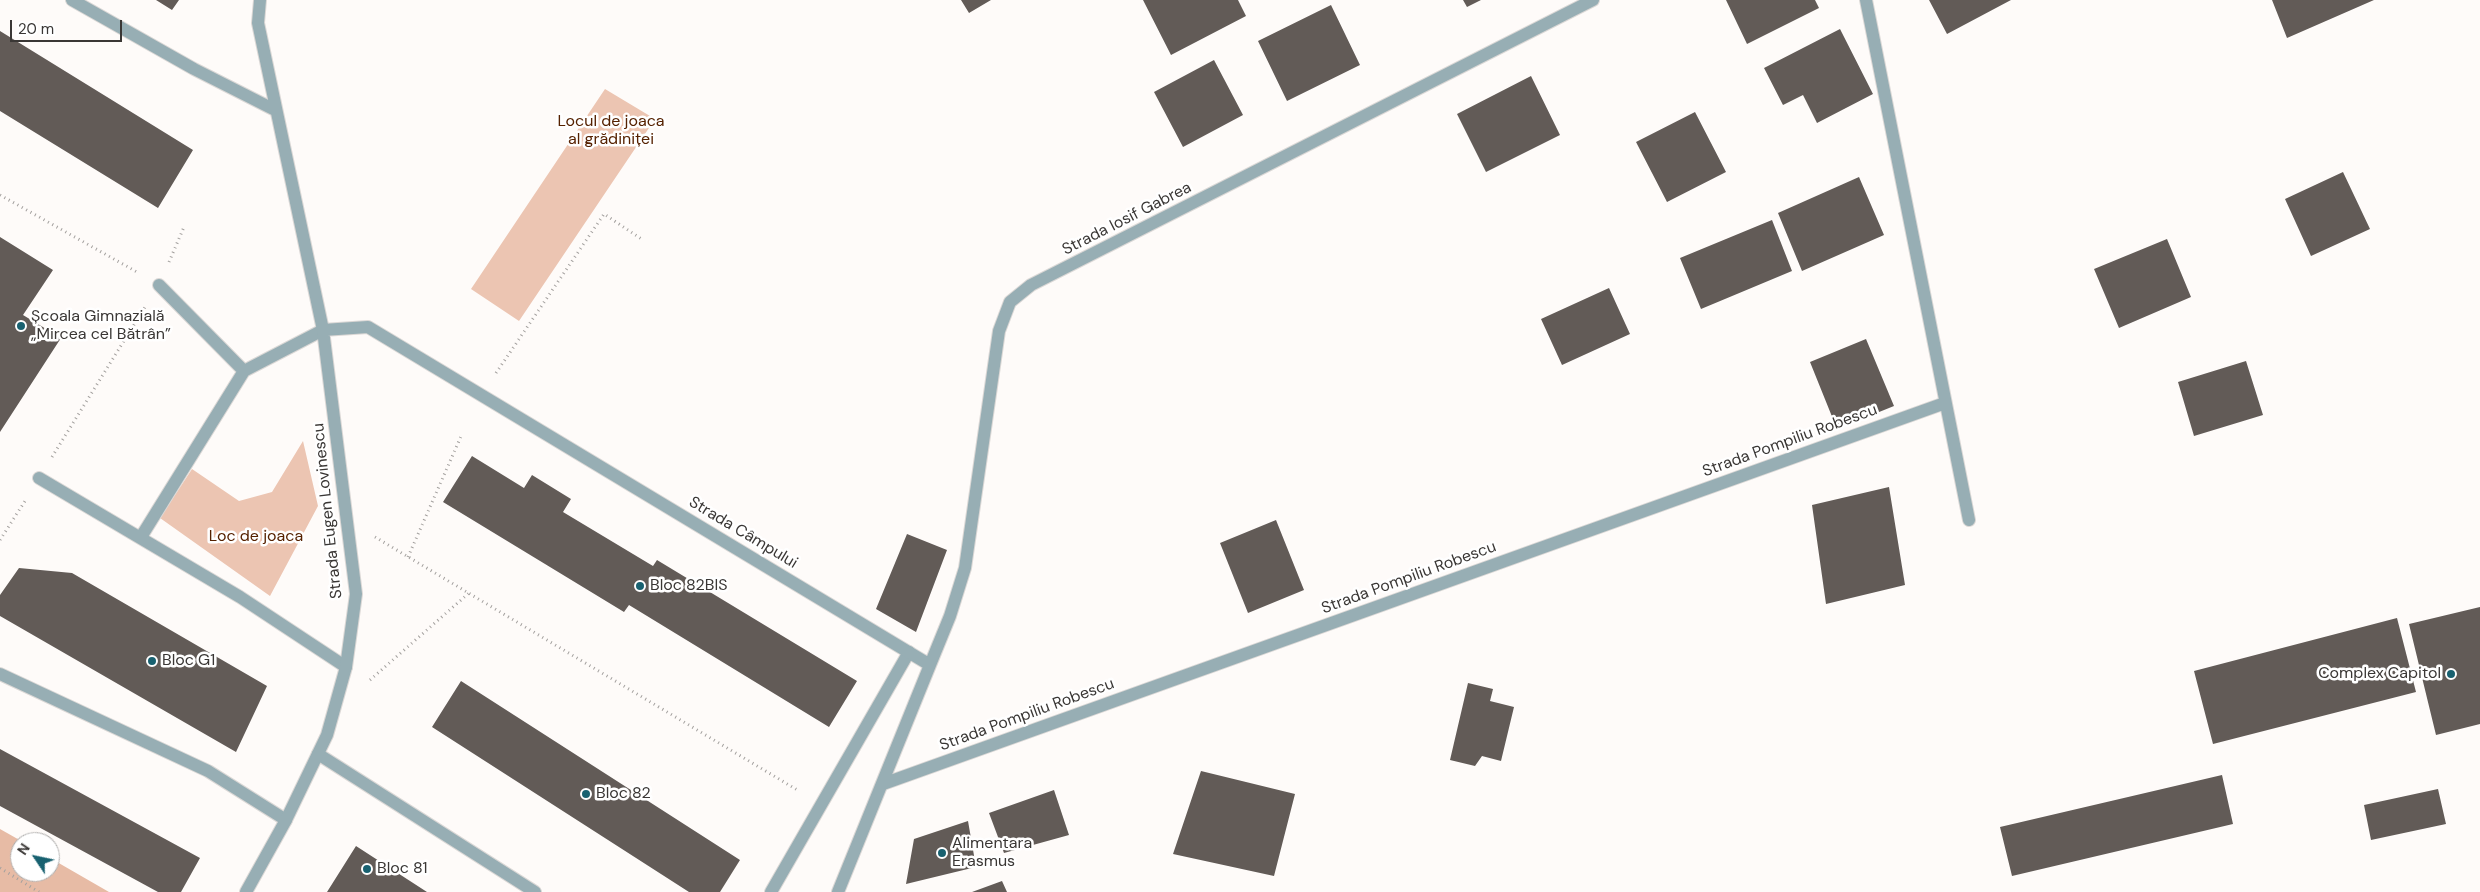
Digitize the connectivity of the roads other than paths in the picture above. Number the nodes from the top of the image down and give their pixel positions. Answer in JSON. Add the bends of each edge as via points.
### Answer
{"nodes":[{"id":1,"x":72,"y":0,"type":"edge"},
{"id":2,"x":260,"y":0,"type":"edge"},
{"id":3,"x":1593,"y":0,"type":"edge"},
{"id":4,"x":1866,"y":0,"type":"edge"},
{"id":5,"x":275,"y":110,"type":"junction"},
{"id":6,"x":159,"y":285,"type":"road end"},
{"id":7,"x":323,"y":330,"type":"junction"},
{"id":8,"x":244,"y":371,"type":"junction"},
{"id":9,"x":1945,"y":402,"type":"junction"},
{"id":10,"x":39,"y":478,"type":"road end"},
{"id":11,"x":1969,"y":520,"type":"dead end"},
{"id":12,"x":141,"y":537,"type":"junction"},
{"id":13,"x":908,"y":652,"type":"junction"},
{"id":14,"x":930,"y":664,"type":"junction"},
{"id":15,"x":346,"y":668,"type":"junction"},
{"id":16,"x":0,"y":674,"type":"edge"},
{"id":17,"x":318,"y":754,"type":"junction"},
{"id":18,"x":883,"y":784,"type":"junction"},
{"id":19,"x":286,"y":820,"type":"junction"},
{"id":20,"x":246,"y":892,"type":"edge"},
{"id":21,"x":535,"y":892,"type":"edge"},
{"id":22,"x":771,"y":892,"type":"edge"},
{"id":23,"x":838,"y":892,"type":"edge"}],
"edges":[{"from":1,"to":5,"type":"street","via":[[194,69]]},
{"from":2,"to":5,"type":"street","name":"Strada Eugen Lovinescu","via":[[258,23]]},
{"from":3,"to":14,"type":"street","name":"Strada Iosif Gabrea","via":[[1032,285],[1010,302],[999,331],[965,568]]},
{"from":4,"to":9,"type":"street"},
{"from":5,"to":7,"type":"street","name":"Strada Eugen Lovinescu"},
{"from":6,"to":8,"type":"street"},
{"from":7,"to":8,"type":"street"},
{"from":7,"to":13,"type":"street","name":"Strada Câmpului","via":[[368,327]]},
{"from":7,"to":15,"type":"street","name":"Strada Eugen Lovinescu","via":[[356,594]]},
{"from":8,"to":12,"type":"street"},
{"from":9,"to":11,"type":"street"},
{"from":9,"to":18,"type":"street","name":"Strada Pompiliu Robescu"},
{"from":10,"to":12,"type":"street"},
{"from":12,"to":15,"type":"street","via":[[240,597]]},
{"from":13,"to":14,"type":"street","name":"Strada Câmpului"},
{"from":13,"to":22,"type":"street"},
{"from":14,"to":18,"type":"street"},
{"from":15,"to":17,"type":"street","name":"Strada Eugen Lovinescu","via":[[335,711]]},
{"from":16,"to":19,"type":"street","via":[[208,771]]},
{"from":17,"to":19,"type":"street","name":"Strada Eugen Lovinescu"},
{"from":17,"to":21,"type":"street"},
{"from":18,"to":23,"type":"street"},
{"from":19,"to":20,"type":"street","name":"Strada Eugen Lovinescu"}]}
